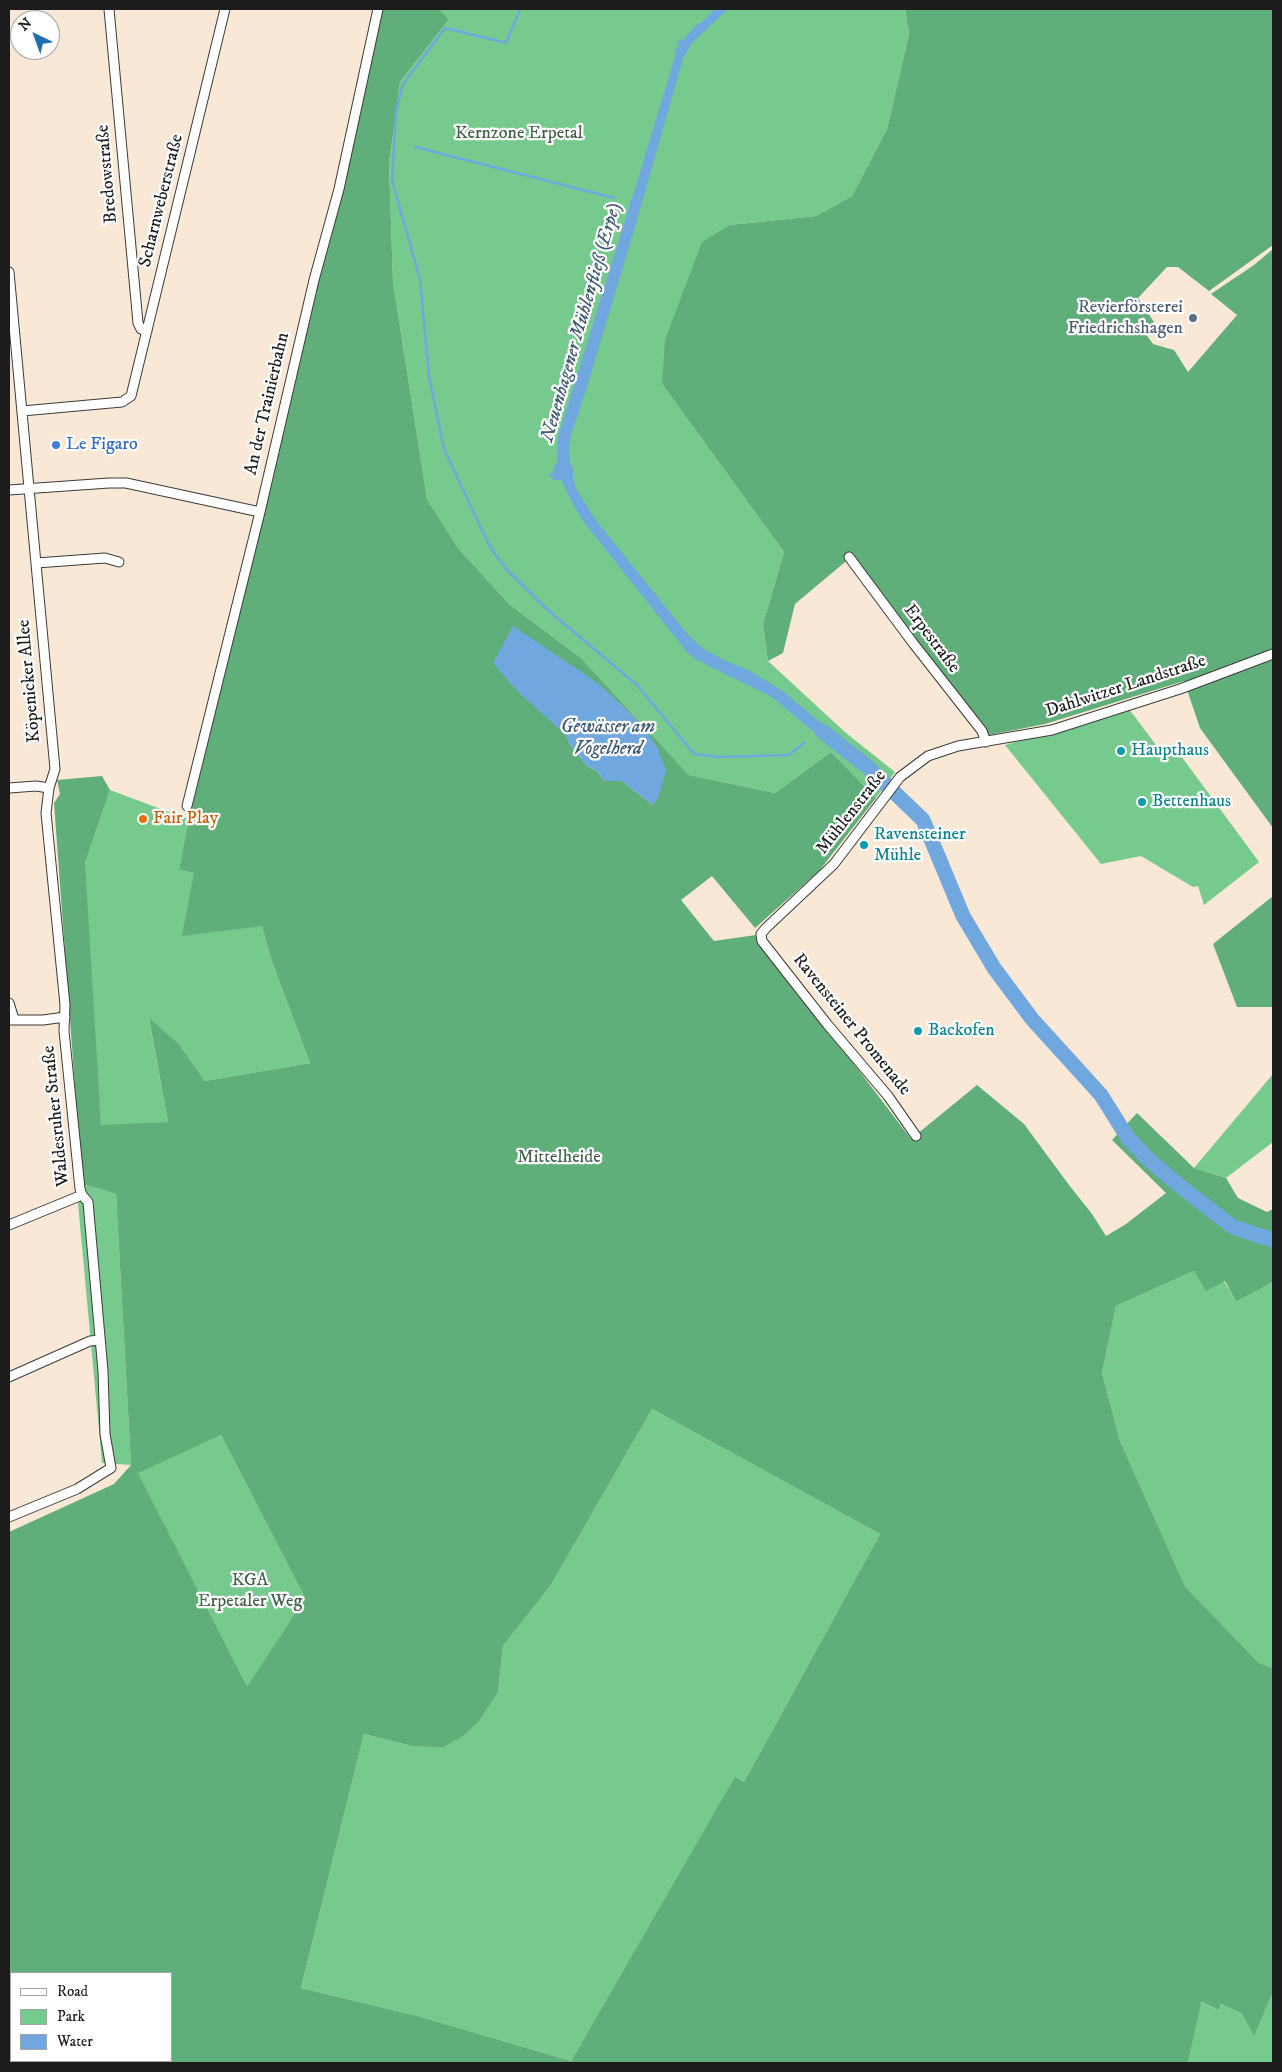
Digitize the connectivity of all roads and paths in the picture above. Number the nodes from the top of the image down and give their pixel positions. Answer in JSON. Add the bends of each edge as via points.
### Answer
{"nodes":[{"id":1,"x":109,"y":9,"type":"edge"},
{"id":2,"x":224,"y":9,"type":"edge"},
{"id":3,"x":378,"y":9,"type":"edge"},
{"id":4,"x":9,"y":272,"type":"edge"},
{"id":5,"x":147,"y":330,"type":"junction"},
{"id":6,"x":22,"y":412,"type":"junction"},
{"id":7,"x":28,"y":488,"type":"junction"},
{"id":8,"x":9,"y":490,"type":"edge"},
{"id":9,"x":260,"y":512,"type":"junction"},
{"id":10,"x":850,"y":557,"type":"dead end"},
{"id":11,"x":119,"y":562,"type":"dead end"},
{"id":12,"x":36,"y":563,"type":"junction"},
{"id":13,"x":1273,"y":654,"type":"edge"},
{"id":14,"x":986,"y":742,"type":"junction"},
{"id":15,"x":9,"y":788,"type":"edge"},
{"id":16,"x":49,"y":788,"type":"junction"},
{"id":17,"x":187,"y":806,"type":"dead end"},
{"id":18,"x":761,"y":934,"type":"joint"},
{"id":19,"x":9,"y":1003,"type":"edge"},
{"id":20,"x":65,"y":1017,"type":"junction"},
{"id":21,"x":11,"y":1020,"type":"edge"},
{"id":22,"x":916,"y":1136,"type":"dead end"},
{"id":23,"x":82,"y":1196,"type":"junction"},
{"id":24,"x":9,"y":1225,"type":"edge"},
{"id":25,"x":100,"y":1340,"type":"junction"},
{"id":26,"x":9,"y":1377,"type":"edge"},
{"id":27,"x":9,"y":1517,"type":"edge"}],
"edges":[{"from":1,"to":5,"type":"street","name":"Bredowstraße","via":[[138,323]]},
{"from":2,"to":5,"type":"street","name":"Scharnweberstraße"},
{"from":3,"to":9,"type":"street","name":"An der Trainierbahn","via":[[339,189],[314,280]]},
{"from":4,"to":6,"type":"street","name":"Köpenicker Allee"},
{"from":5,"to":6,"type":"street","name":"Scharnweberstraße","via":[[134,389],[128,399]]},
{"from":6,"to":7,"type":"street","name":"Köpenicker Allee"},
{"from":7,"to":8,"type":"street"},
{"from":7,"to":9,"type":"street","via":[[126,483]]},
{"from":7,"to":12,"type":"street","name":"Köpenicker Allee"},
{"from":9,"to":17,"type":"street","name":"An der Trainierbahn"},
{"from":10,"to":14,"type":"street","name":"Erpestraße","via":[[982,731]]},
{"from":11,"to":12,"type":"street","via":[[105,558]]},
{"from":12,"to":16,"type":"street","name":"Köpenicker Allee","via":[[55,769]]},
{"from":13,"to":14,"type":"street","name":"Dahlwitzer Landstraße","via":[[1180,689],[1052,730]]},
{"from":14,"to":18,"type":"street","name":"Mühlenstraße","via":[[938,751],[915,764],[898,780],[834,864]]},
{"from":15,"to":16,"type":"street"},
{"from":16,"to":20,"type":"street","name":"Waldesruher Straße","via":[[46,812]]},
{"from":18,"to":22,"type":"street","name":"Ravensteiner Promenade","via":[[762,942],[888,1096]]},
{"from":19,"to":21,"type":"street"},
{"from":20,"to":21,"type":"street"},
{"from":20,"to":23,"type":"street","name":"Waldesruher Straße"},
{"from":23,"to":24,"type":"street"},
{"from":23,"to":25,"type":"street","name":"Waldesruher Straße","via":[[88,1202]]},
{"from":25,"to":26,"type":"street"},
{"from":25,"to":27,"type":"street","name":"Waldesruher Straße","via":[[110,1468],[78,1489]]}]}
